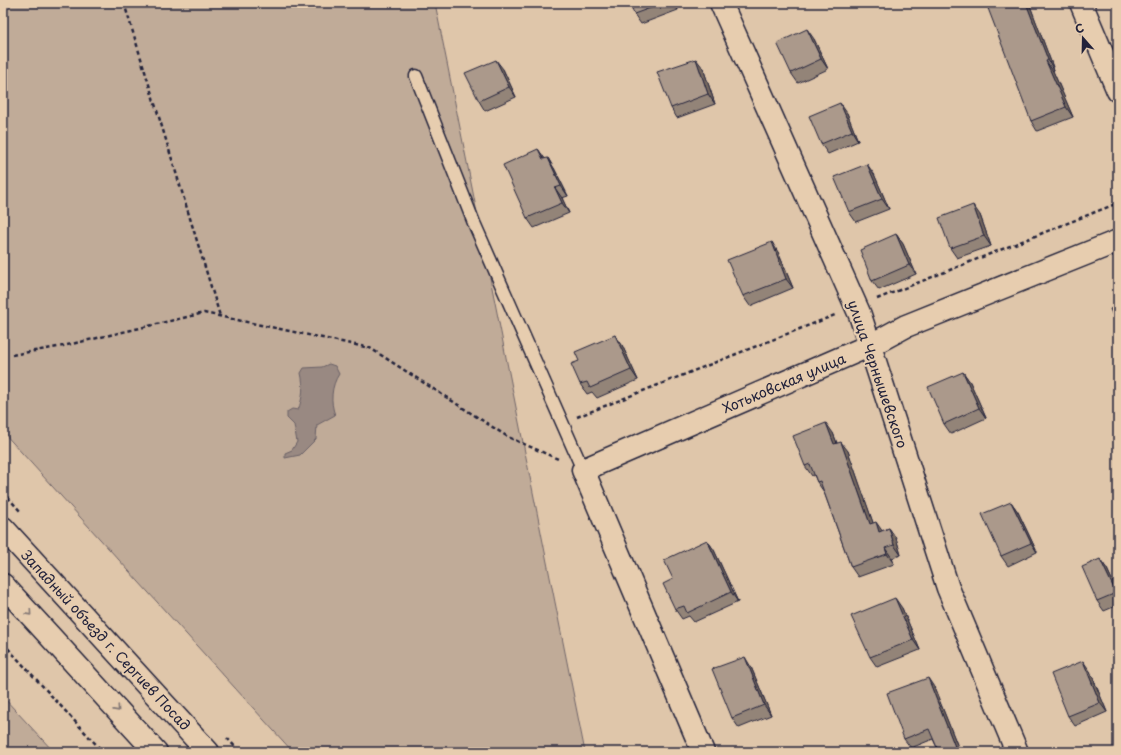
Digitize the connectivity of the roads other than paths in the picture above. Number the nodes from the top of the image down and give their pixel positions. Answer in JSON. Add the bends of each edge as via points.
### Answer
{"nodes":[{"id":1,"x":721,"y":3,"type":"edge"},
{"id":2,"x":1081,"y":3,"type":"edge"},
{"id":3,"x":416,"y":76,"type":"dead end"},
{"id":4,"x":1118,"y":91,"type":"edge"},
{"id":5,"x":1118,"y":242,"type":"edge"},
{"id":6,"x":871,"y":345,"type":"junction"},
{"id":7,"x":583,"y":470,"type":"junction"},
{"id":8,"x":3,"y":528,"type":"edge"},
{"id":9,"x":3,"y":585,"type":"edge"},
{"id":10,"x":156,"y":752,"type":"edge"},
{"id":11,"x":208,"y":752,"type":"edge"},
{"id":12,"x":703,"y":752,"type":"edge"},
{"id":13,"x":1017,"y":752,"type":"edge"}],
"edges":[{"from":1,"to":6,"type":"street","name":"улица Чернышевского"},
{"from":2,"to":4,"type":"street"},
{"from":3,"to":7,"type":"lane","via":[[474,223]]},
{"from":5,"to":6,"type":"street","name":"Хотьковская улица","via":[[906,326]]},
{"from":6,"to":7,"type":"street","name":"Хотьковская улица"},
{"from":6,"to":13,"type":"street","name":"улица Чернышевского","via":[[948,588]]},
{"from":7,"to":12,"type":"street"},
{"from":8,"to":11,"type":"street","name":"Западный объезд г. Сергиев Посад"},
{"from":9,"to":10,"type":"street","one_way":true}]}
